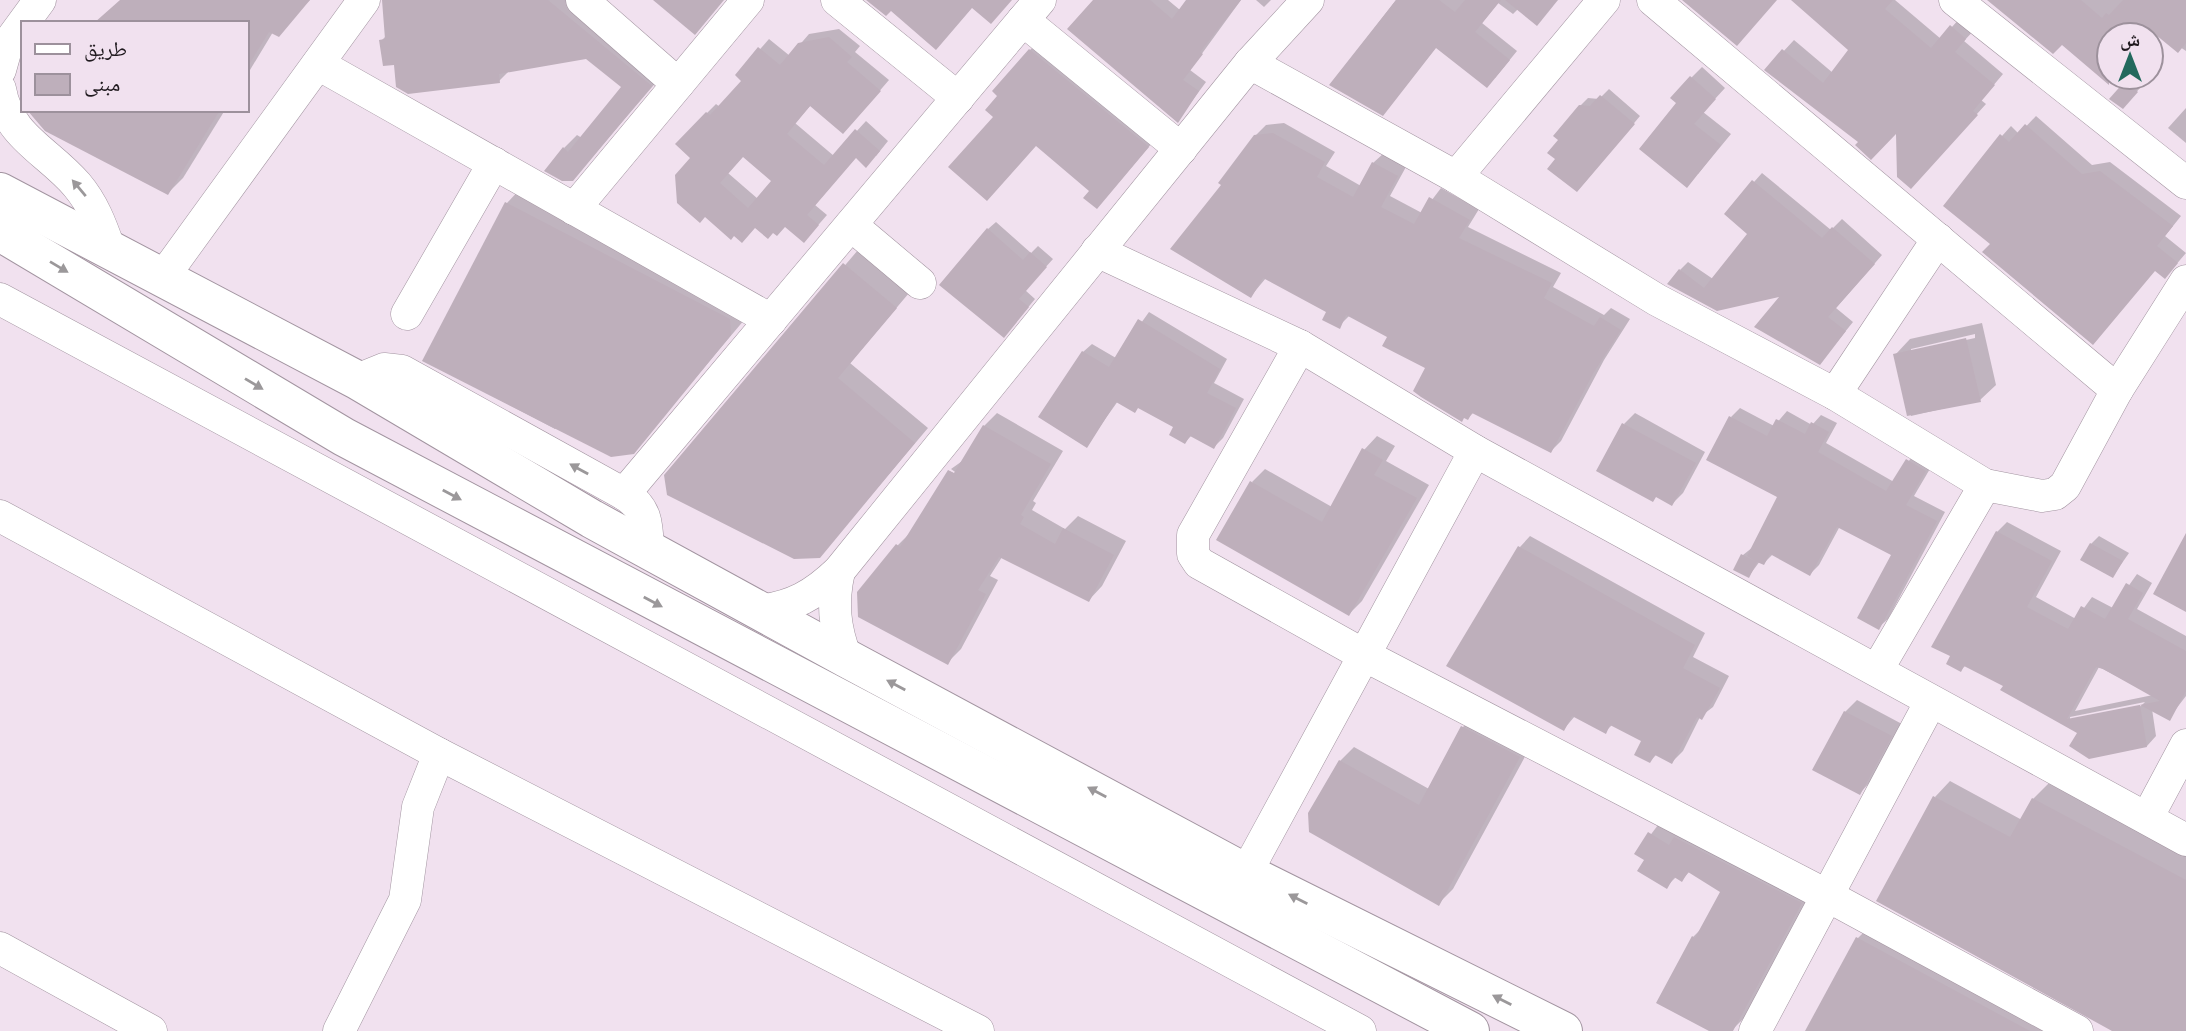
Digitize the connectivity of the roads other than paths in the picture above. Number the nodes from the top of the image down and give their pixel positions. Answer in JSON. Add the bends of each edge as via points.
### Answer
{"nodes":[{"id":1,"x":40,"y":0,"type":"edge"},
{"id":2,"x":364,"y":0,"type":"edge"},
{"id":3,"x":583,"y":0,"type":"edge"},
{"id":4,"x":748,"y":0,"type":"edge"},
{"id":5,"x":837,"y":0,"type":"edge"},
{"id":6,"x":1308,"y":0,"type":"edge"},
{"id":7,"x":1604,"y":0,"type":"edge"},
{"id":8,"x":1653,"y":0,"type":"edge"},
{"id":9,"x":1970,"y":5,"type":"edge"},
{"id":10,"x":1032,"y":10,"type":"edge"},
{"id":11,"x":25,"y":21,"type":"edge"},
{"id":12,"x":21,"y":26,"type":"edge"},
{"id":13,"x":1250,"y":63,"type":"junction"},
{"id":14,"x":318,"y":64,"type":"junction"},
{"id":15,"x":0,"y":70,"type":"edge"},
{"id":16,"x":678,"y":83,"type":"junction"},
{"id":17,"x":0,"y":89,"type":"edge"},
{"id":18,"x":958,"y":98,"type":"junction"},
{"id":19,"x":1181,"y":149,"type":"junction"},
{"id":20,"x":494,"y":163,"type":"junction"},
{"id":21,"x":0,"y":175,"type":"edge"},
{"id":22,"x":1456,"y":177,"type":"junction"},
{"id":23,"x":2186,"y":183,"type":"edge"},
{"id":24,"x":0,"y":192,"type":"edge"},
{"id":25,"x":574,"y":209,"type":"junction"},
{"id":26,"x":63,"y":223,"type":"junction"},
{"id":27,"x":851,"y":225,"type":"junction"},
{"id":28,"x":0,"y":232,"type":"edge"},
{"id":29,"x":1938,"y":239,"type":"junction"},
{"id":30,"x":109,"y":248,"type":"junction"},
{"id":31,"x":1097,"y":251,"type":"junction"},
{"id":32,"x":163,"y":277,"type":"junction"},
{"id":33,"x":2186,"y":281,"type":"edge"},
{"id":34,"x":920,"y":283,"type":"dead end"},
{"id":35,"x":0,"y":299,"type":"edge"},
{"id":36,"x":407,"y":314,"type":"dead end"},
{"id":37,"x":771,"y":320,"type":"junction"},
{"id":38,"x":1300,"y":346,"type":"junction"},
{"id":39,"x":357,"y":380,"type":"junction"},
{"id":40,"x":2118,"y":390,"type":"junction"},
{"id":41,"x":1835,"y":394,"type":"junction"},
{"id":42,"x":1475,"y":451,"type":"junction"},
{"id":43,"x":1985,"y":485,"type":"junction"},
{"id":44,"x":624,"y":494,"type":"junction"},
{"id":45,"x":0,"y":516,"type":"edge"},
{"id":46,"x":648,"y":550,"type":"junction"},
{"id":47,"x":839,"y":571,"type":"junction"},
{"id":48,"x":758,"y":611,"type":"junction"},
{"id":49,"x":1362,"y":654,"type":"junction"},
{"id":50,"x":846,"y":658,"type":"junction"},
{"id":51,"x":1877,"y":670,"type":"junction"},
{"id":52,"x":1931,"y":701,"type":"junction"},
{"id":53,"x":2186,"y":745,"type":"edge"},
{"id":54,"x":439,"y":754,"type":"junction"},
{"id":55,"x":2147,"y":818,"type":"junction"},
{"id":56,"x":2186,"y":840,"type":"edge"},
{"id":57,"x":1246,"y":873,"type":"junction"},
{"id":58,"x":1828,"y":896,"type":"junction"},
{"id":59,"x":0,"y":948,"type":"edge"},
{"id":60,"x":151,"y":1031,"type":"edge"},
{"id":61,"x":339,"y":1031,"type":"edge"},
{"id":62,"x":978,"y":1031,"type":"edge"},
{"id":63,"x":1360,"y":1031,"type":"edge"},
{"id":64,"x":1470,"y":1031,"type":"edge"},
{"id":65,"x":1563,"y":1031,"type":"edge"},
{"id":66,"x":1755,"y":1031,"type":"edge"},
{"id":67,"x":2077,"y":1031,"type":"edge"}],
"edges":[{"from":1,"to":11,"type":"street"},
{"from":2,"to":14,"type":"street"},
{"from":3,"to":16,"type":"street"},
{"from":4,"to":16,"type":"street"},
{"from":5,"to":18,"type":"street"},
{"from":6,"to":13,"type":"street"},
{"from":7,"to":22,"type":"street"},
{"from":8,"to":29,"type":"street"},
{"from":9,"to":23,"type":"street"},
{"from":10,"to":18,"type":"street"},
{"from":10,"to":19,"type":"street"},
{"from":12,"to":15,"type":"street","via":[[7,45]]},
{"from":13,"to":19,"type":"street"},
{"from":13,"to":22,"type":"street"},
{"from":14,"to":20,"type":"street"},
{"from":14,"to":32,"type":"street"},
{"from":16,"to":25,"type":"street"},
{"from":30,"to":17,"type":"street","one_way":true,"via":[[89,199],[21,135],[6,113]]},
{"from":18,"to":27,"type":"street"},
{"from":19,"to":31,"type":"street"},
{"from":20,"to":25,"type":"street"},
{"from":20,"to":36,"type":"street"},
{"from":21,"to":26,"type":"main road","via":[[36,193]]},
{"from":22,"to":41,"type":"street","via":[[1657,300]]},
{"from":24,"to":26,"type":"main road"},
{"from":25,"to":37,"type":"street"},
{"from":26,"to":30,"type":"main road"},
{"from":27,"to":34,"type":"street"},
{"from":27,"to":37,"type":"street"},
{"from":28,"to":64,"type":"main road","one_way":true,"via":[[344,437]]},
{"from":29,"to":40,"type":"street"},
{"from":29,"to":41,"type":"street"},
{"from":30,"to":32,"type":"main road"},
{"from":31,"to":38,"type":"street"},
{"from":31,"to":47,"type":"street"},
{"from":32,"to":39,"type":"main road"},
{"from":33,"to":40,"type":"street"},
{"from":35,"to":63,"type":"street"},
{"from":37,"to":44,"type":"street"},
{"from":38,"to":42,"type":"street"},
{"from":38,"to":49,"type":"street","via":[[1197,526],[1191,545],[1206,569]]},
{"from":44,"to":39,"type":"street","one_way":true,"via":[[402,371],[384,369]]},
{"from":39,"to":46,"type":"main road"},
{"from":40,"to":43,"type":"street","via":[[2065,486],[2054,494],[2042,496]]},
{"from":41,"to":43,"type":"street"},
{"from":42,"to":49,"type":"street"},
{"from":42,"to":51,"type":"street"},
{"from":43,"to":51,"type":"street"},
{"from":44,"to":46,"type":"street","via":[[642,509]]},
{"from":45,"to":54,"type":"street"},
{"from":46,"to":48,"type":"main road"},
{"from":47,"to":48,"type":"street","via":[[802,601]]},
{"from":47,"to":50,"type":"street","via":[[834,617]]},
{"from":48,"to":50,"type":"main road"},
{"from":49,"to":57,"type":"street"},
{"from":49,"to":58,"type":"street"},
{"from":57,"to":50,"type":"main road","one_way":true},
{"from":51,"to":52,"type":"street"},
{"from":52,"to":55,"type":"street"},
{"from":52,"to":58,"type":"street"},
{"from":53,"to":55,"type":"street"},
{"from":54,"to":61,"type":"street","via":[[418,807],[405,900]]},
{"from":54,"to":62,"type":"street"},
{"from":55,"to":56,"type":"street"},
{"from":65,"to":57,"type":"main road","one_way":true},
{"from":58,"to":66,"type":"street"},
{"from":58,"to":67,"type":"street"},
{"from":59,"to":60,"type":"street"}]}
